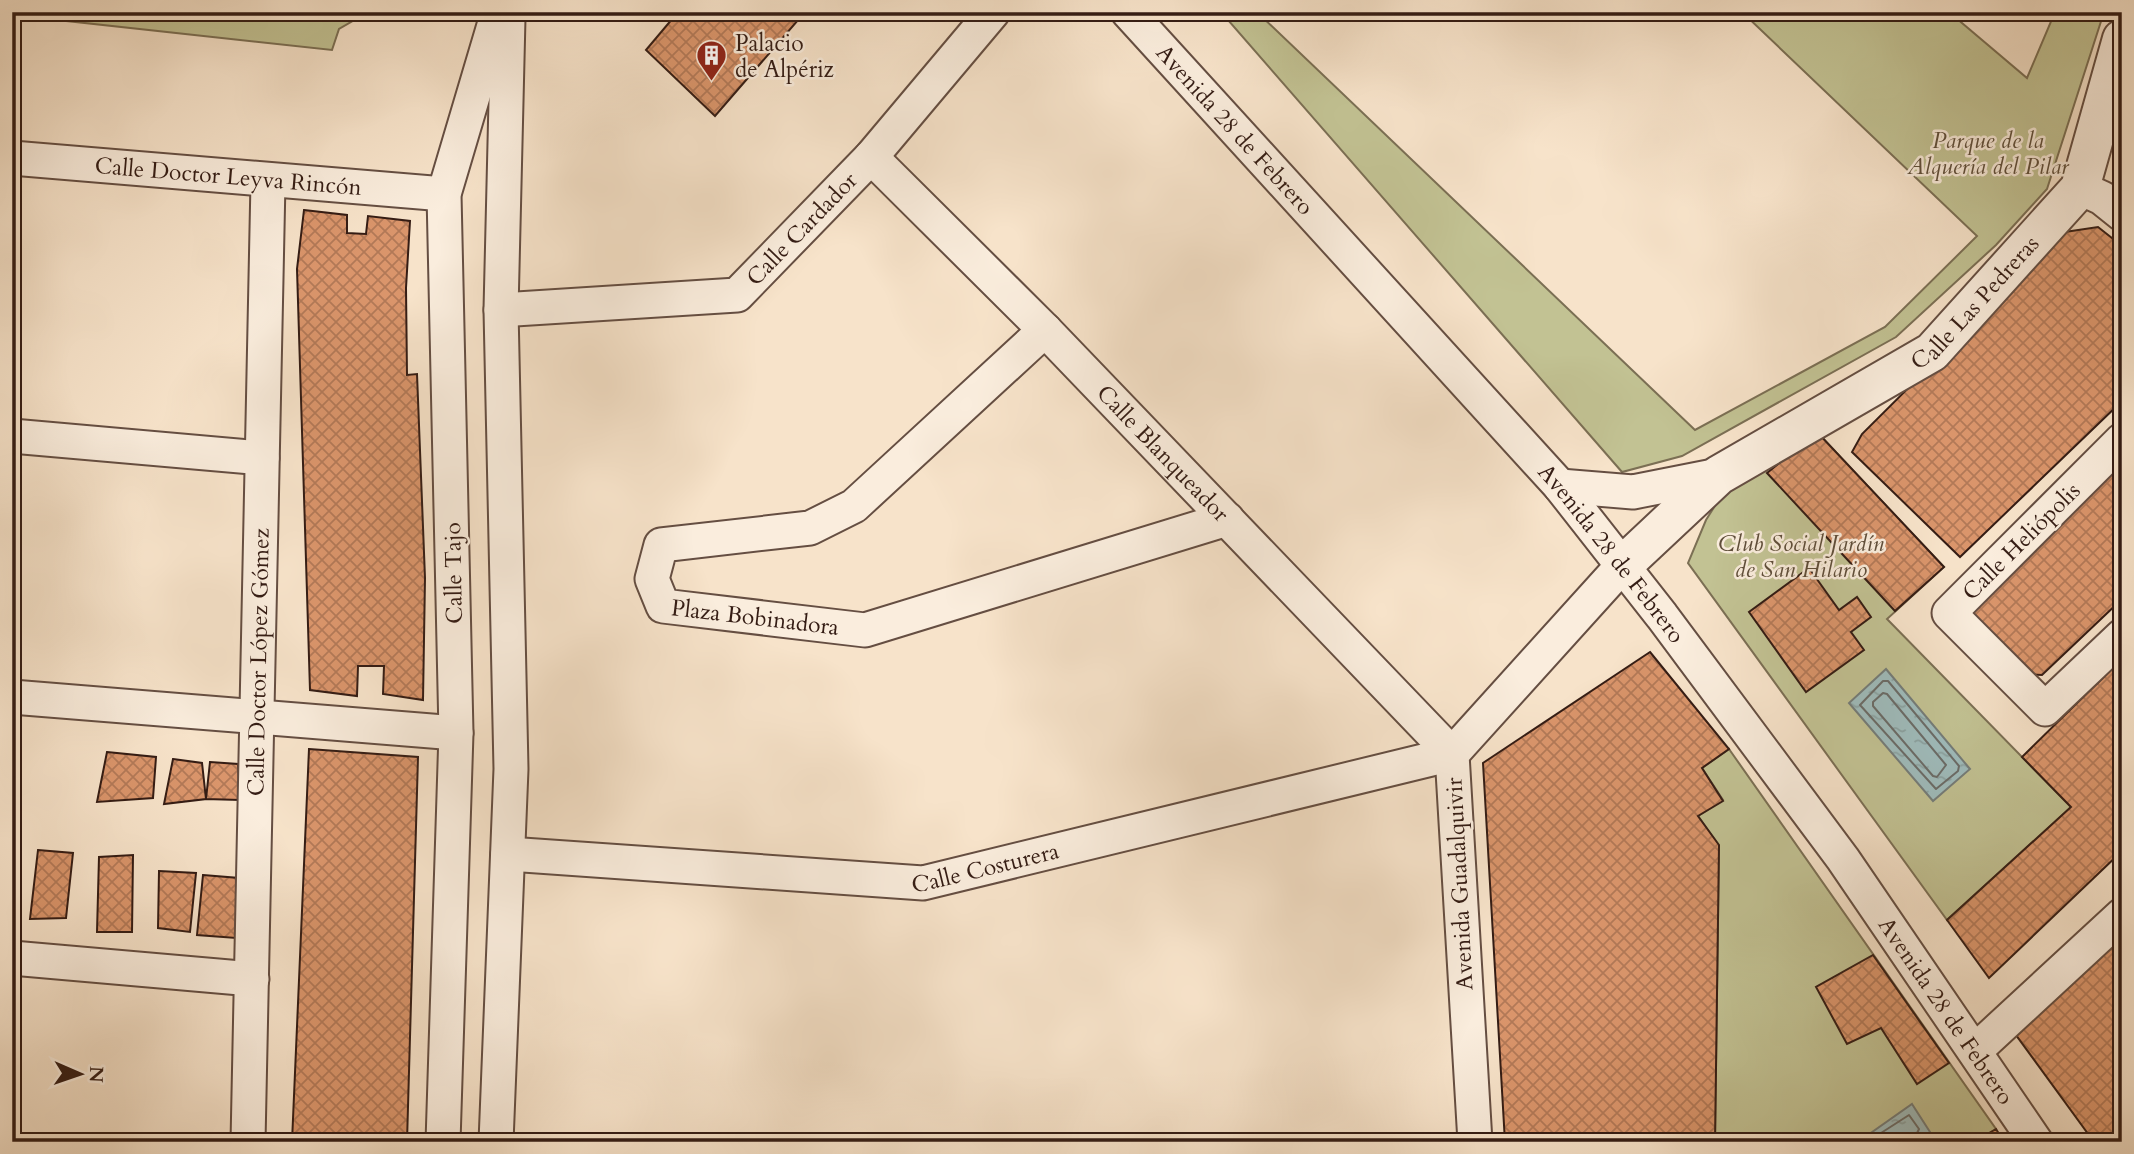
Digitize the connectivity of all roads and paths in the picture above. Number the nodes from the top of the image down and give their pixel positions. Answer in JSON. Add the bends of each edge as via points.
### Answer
{"nodes":[{"id":1,"x":498,"y":12,"type":"edge"},
{"id":2,"x":508,"y":12,"type":"edge"},
{"id":3,"x":992,"y":12,"type":"edge"},
{"id":4,"x":1128,"y":12,"type":"edge"},
{"id":5,"x":2122,"y":39,"type":"edge"},
{"id":6,"x":871,"y":157,"type":"junction"},
{"id":7,"x":12,"y":158,"type":"edge"},
{"id":8,"x":268,"y":182,"type":"junction"},
{"id":9,"x":444,"y":194,"type":"junction"},
{"id":10,"x":2106,"y":195,"type":"edge"},
{"id":11,"x":501,"y":310,"type":"junction"},
{"id":12,"x":1045,"y":331,"type":"junction"},
{"id":13,"x":12,"y":436,"type":"edge"},
{"id":14,"x":2122,"y":440,"type":"edge"},
{"id":15,"x":262,"y":458,"type":"junction"},
{"id":16,"x":1719,"y":475,"type":"junction"},
{"id":17,"x":1560,"y":486,"type":"junction"},
{"id":18,"x":1227,"y":519,"type":"junction"},
{"id":19,"x":1622,"y":566,"type":"junction"},
{"id":20,"x":2122,"y":636,"type":"edge"},
{"id":21,"x":12,"y":696,"type":"edge"},
{"id":22,"x":257,"y":717,"type":"junction"},
{"id":23,"x":456,"y":733,"type":"junction"},
{"id":24,"x":1452,"y":754,"type":"junction"},
{"id":25,"x":508,"y":854,"type":"junction"},
{"id":26,"x":2122,"y":915,"type":"edge"},
{"id":27,"x":12,"y":958,"type":"edge"},
{"id":28,"x":252,"y":979,"type":"junction"},
{"id":29,"x":1976,"y":1051,"type":"junction"},
{"id":30,"x":248,"y":1142,"type":"edge"},
{"id":31,"x":443,"y":1142,"type":"edge"},
{"id":32,"x":496,"y":1142,"type":"edge"},
{"id":33,"x":1475,"y":1142,"type":"edge"},
{"id":34,"x":2036,"y":1142,"type":"edge"}],
"edges":[{"from":1,"to":9,"type":"street","name":"Calle Tajo"},
{"from":2,"to":11,"type":"street"},
{"from":3,"to":6,"type":"street","name":"Calle Cardador"},
{"from":4,"to":17,"type":"street","name":"Avenida 28 de Febrero"},
{"from":5,"to":10,"type":"street","name":"Calle Las Pedreras"},
{"from":6,"to":11,"type":"street","name":"Calle Cardador","via":[[737,295]]},
{"from":6,"to":12,"type":"street","name":"Calle Blanqueador"},
{"from":7,"to":8,"type":"street","name":"Calle Doctor Leyva Rincón"},
{"from":8,"to":9,"type":"street","name":"Calle Doctor Leyva Rincón"},
{"from":8,"to":15,"type":"street","name":"Calle Doctor López Gómez"},
{"from":9,"to":23,"type":"street","name":"Calle Tajo"},
{"from":10,"to":16,"type":"street","name":"Calle Las Pedreras","via":[[1932,352]]},
{"from":11,"to":25,"type":"street","via":[[509,593]]},
{"from":12,"to":18,"type":"street","name":"Calle Blanqueador"},
{"from":12,"to":18,"type":"street","name":"Plaza Bobinadora","via":[[854,506],[810,528],[661,545],[652,579],[663,606],[865,630]]},
{"from":13,"to":15,"type":"street"},
{"from":14,"to":20,"type":"street","name":"Calle Heliópolis","via":[[1949,613],[2045,709]]},
{"from":15,"to":22,"type":"street","name":"Calle Doctor López Gómez"},
{"from":16,"to":17,"type":"street","name":"Calle Las Pedreras","via":[[1633,492]]},
{"from":16,"to":19,"type":"street","name":"Calle Las Pedreras"},
{"from":17,"to":19,"type":"street","name":"Avenida 28 de Febrero"},
{"from":18,"to":24,"type":"street","name":"Calle Blanqueador"},
{"from":19,"to":24,"type":"street","name":"Avenida Guadalquivir"},
{"from":19,"to":29,"type":"street","name":"Avenida 28 de Febrero","via":[[1843,859]]},
{"from":21,"to":22,"type":"street"},
{"from":22,"to":23,"type":"street"},
{"from":22,"to":28,"type":"street","name":"Calle Doctor López Gómez"},
{"from":23,"to":31,"type":"street","name":"Calle Tajo"},
{"from":24,"to":25,"type":"street","name":"Calle Costurera","via":[[923,883]]},
{"from":24,"to":33,"type":"street","name":"Avenida Guadalquivir"},
{"from":25,"to":32,"type":"street"},
{"from":26,"to":29,"type":"street"},
{"from":27,"to":28,"type":"street"},
{"from":28,"to":30,"type":"street","name":"Calle Doctor López Gómez"},
{"from":29,"to":34,"type":"street","name":"Avenida 28 de Febrero"}]}
